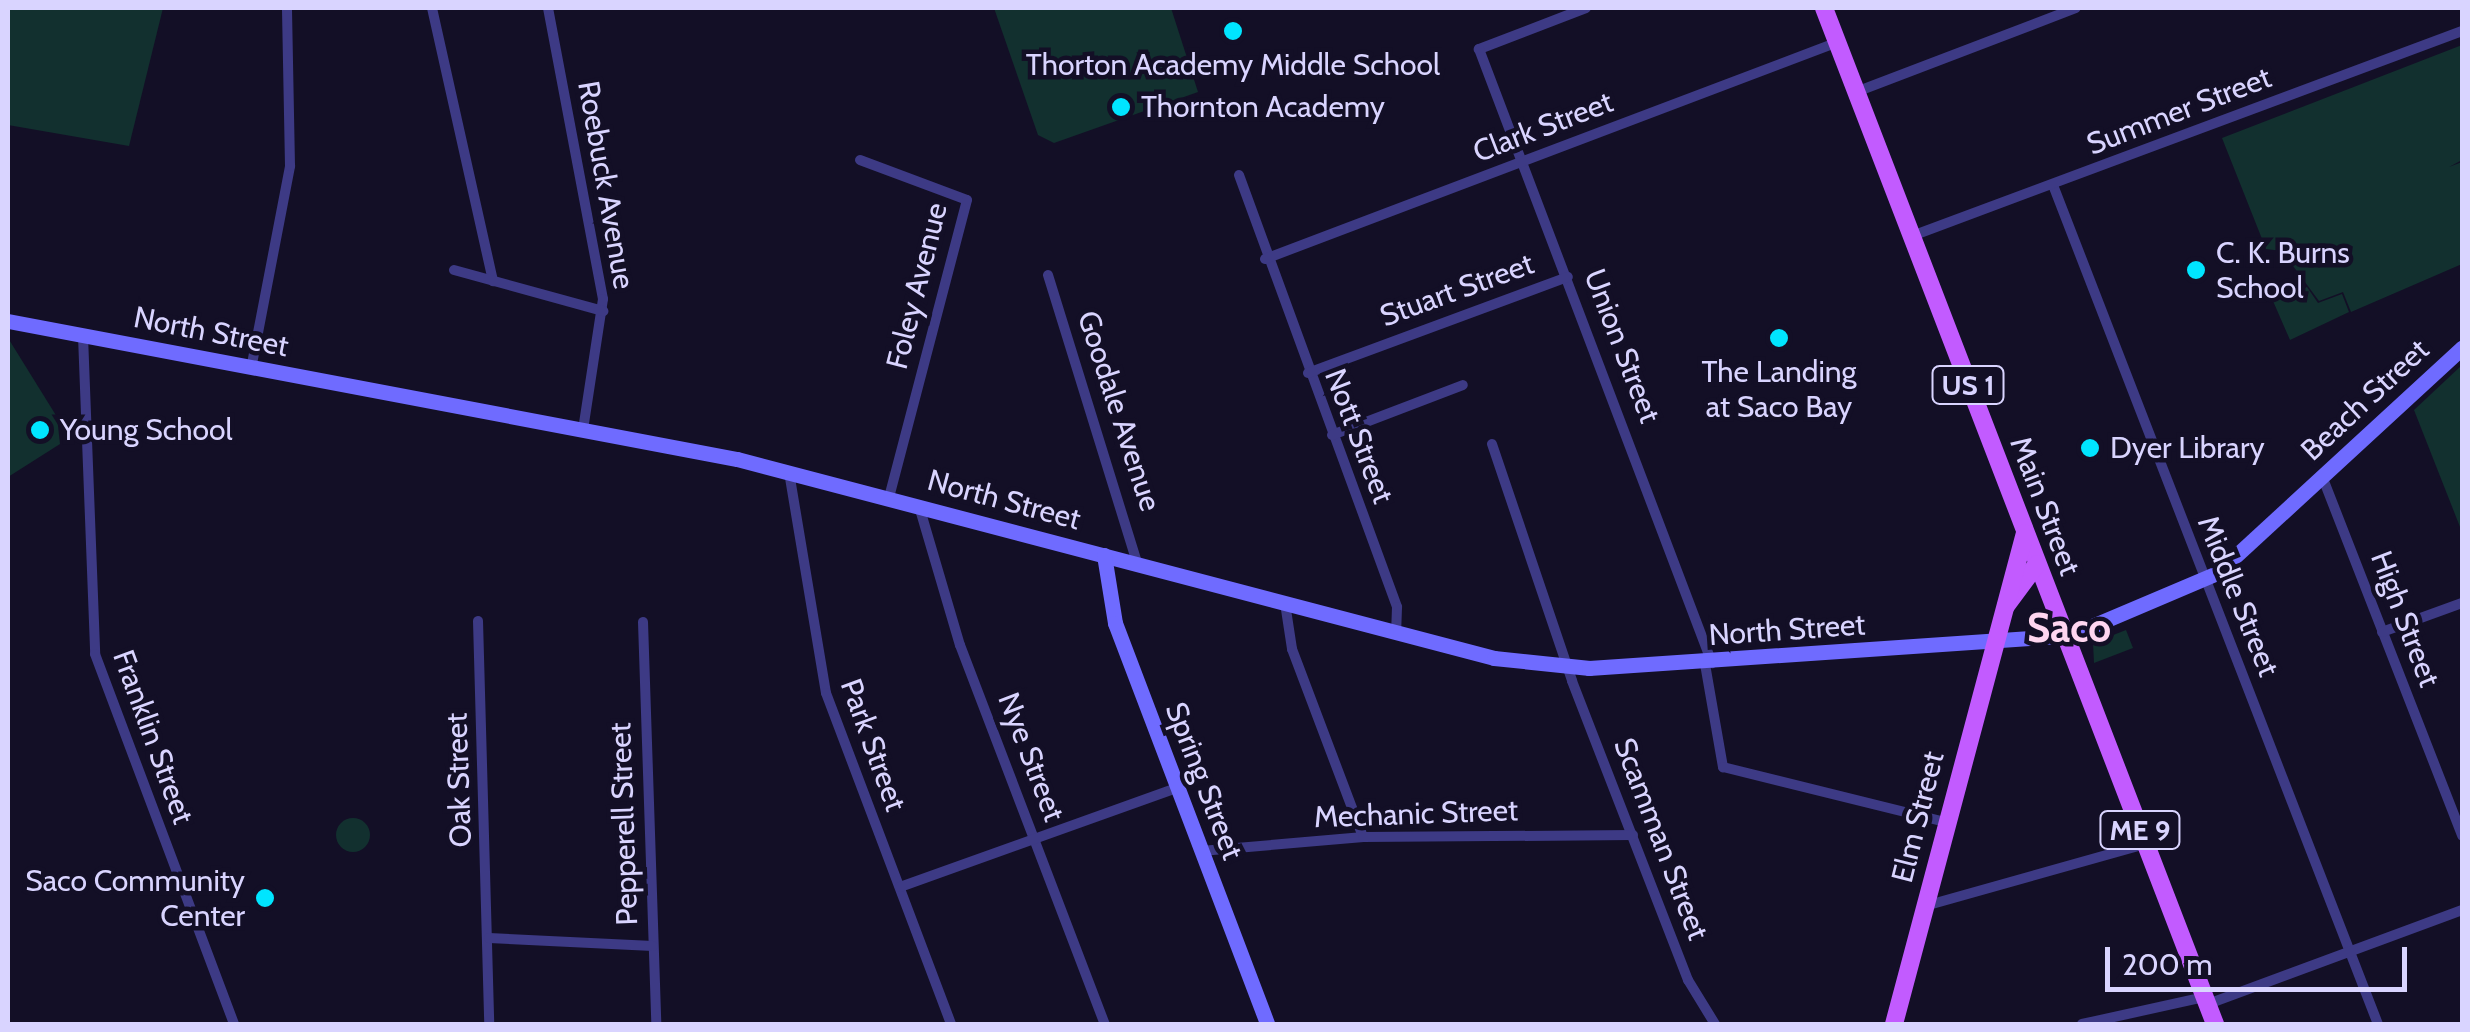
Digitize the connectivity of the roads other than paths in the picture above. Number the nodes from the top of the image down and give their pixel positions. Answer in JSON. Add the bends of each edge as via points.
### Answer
{"nodes":[{"id":1,"x":287,"y":8,"type":"edge"},
{"id":2,"x":432,"y":8,"type":"edge"},
{"id":3,"x":548,"y":8,"type":"edge"},
{"id":4,"x":1586,"y":8,"type":"edge"},
{"id":5,"x":1824,"y":8,"type":"edge"},
{"id":6,"x":2076,"y":8,"type":"edge"},
{"id":7,"x":2462,"y":31,"type":"edge"},
{"id":8,"x":1838,"y":42,"type":"junction"},
{"id":9,"x":1856,"y":92,"type":"junction"},
{"id":10,"x":860,"y":160,"type":"dead end"},
{"id":11,"x":1523,"y":161,"type":"junction"},
{"id":12,"x":1239,"y":176,"type":"dead end"},
{"id":13,"x":2053,"y":185,"type":"junction"},
{"id":14,"x":1912,"y":236,"type":"junction"},
{"id":15,"x":1265,"y":258,"type":"junction"},
{"id":16,"x":454,"y":270,"type":"dead end"},
{"id":17,"x":1048,"y":274,"type":"dead end"},
{"id":18,"x":1568,"y":277,"type":"junction"},
{"id":19,"x":493,"y":281,"type":"junction"},
{"id":20,"x":604,"y":310,"type":"junction"},
{"id":21,"x":8,"y":322,"type":"edge"},
{"id":22,"x":83,"y":336,"type":"junction"},
{"id":23,"x":2462,"y":348,"type":"edge"},
{"id":24,"x":251,"y":369,"type":"junction"},
{"id":25,"x":1308,"y":373,"type":"junction"},
{"id":26,"x":1463,"y":385,"type":"dead end"},
{"id":27,"x":582,"y":430,"type":"junction"},
{"id":28,"x":1332,"y":435,"type":"junction"},
{"id":29,"x":1492,"y":444,"type":"dead end"},
{"id":30,"x":789,"y":472,"type":"junction"},
{"id":31,"x":2322,"y":476,"type":"junction"},
{"id":32,"x":889,"y":498,"type":"junction"},
{"id":33,"x":920,"y":506,"type":"junction"},
{"id":34,"x":2025,"y":533,"type":"junction"},
{"id":35,"x":1104,"y":555,"type":"junction"},
{"id":36,"x":1137,"y":564,"type":"junction"},
{"id":37,"x":2037,"y":564,"type":"junction"},
{"id":38,"x":2206,"y":581,"type":"junction"},
{"id":39,"x":2462,"y":602,"type":"edge"},
{"id":40,"x":1285,"y":603,"type":"junction"},
{"id":41,"x":478,"y":621,"type":"dead end"},
{"id":42,"x":642,"y":622,"type":"dead end"},
{"id":43,"x":1396,"y":632,"type":"junction"},
{"id":44,"x":2382,"y":632,"type":"junction"},
{"id":45,"x":1992,"y":633,"type":"junction"},
{"id":46,"x":2065,"y":636,"type":"junction"},
{"id":47,"x":1708,"y":664,"type":"junction"},
{"id":48,"x":1568,"y":668,"type":"junction"},
{"id":49,"x":1176,"y":788,"type":"junction"},
{"id":50,"x":1946,"y":822,"type":"junction"},
{"id":51,"x":1633,"y":835,"type":"junction"},
{"id":52,"x":2462,"y":836,"type":"edge"},
{"id":53,"x":1363,"y":837,"type":"junction"},
{"id":54,"x":1035,"y":838,"type":"junction"},
{"id":55,"x":2146,"y":844,"type":"junction"},
{"id":56,"x":1201,"y":851,"type":"junction"},
{"id":57,"x":900,"y":887,"type":"junction"},
{"id":58,"x":1924,"y":906,"type":"junction"},
{"id":59,"x":2462,"y":910,"type":"edge"},
{"id":60,"x":489,"y":938,"type":"junction"},
{"id":61,"x":653,"y":946,"type":"junction"},
{"id":62,"x":2351,"y":953,"type":"junction"},
{"id":63,"x":2207,"y":1001,"type":"junction"},
{"id":64,"x":234,"y":1024,"type":"edge"},
{"id":65,"x":489,"y":1024,"type":"edge"},
{"id":66,"x":656,"y":1024,"type":"edge"},
{"id":67,"x":951,"y":1024,"type":"edge"},
{"id":68,"x":1105,"y":1024,"type":"edge"},
{"id":69,"x":1267,"y":1024,"type":"edge"},
{"id":70,"x":1716,"y":1024,"type":"edge"},
{"id":71,"x":1894,"y":1024,"type":"edge"},
{"id":72,"x":2082,"y":1024,"type":"edge"},
{"id":73,"x":2215,"y":1024,"type":"edge"},
{"id":74,"x":2378,"y":1024,"type":"edge"}],
"edges":[{"from":1,"to":24,"type":"street","via":[[290,166]]},
{"from":2,"to":19,"type":"street"},
{"from":3,"to":20,"type":"street","name":"Roebuck Avenue"},
{"from":4,"to":11,"type":"street","name":"Union Street","via":[[1480,48]]},
{"from":5,"to":8,"type":"main road","name":"Main Street","number":"US 1"},
{"from":6,"to":9,"type":"street"},
{"from":7,"to":13,"type":"street","name":"Summer Street"},
{"from":8,"to":9,"type":"main road","name":"Main Street","number":"US 1"},
{"from":8,"to":11,"type":"street","name":"Clark Street"},
{"from":9,"to":14,"type":"main road","name":"Main Street","number":"US 1"},
{"from":10,"to":32,"type":"street","name":"Foley Avenue","via":[[967,200]]},
{"from":11,"to":15,"type":"street","name":"Clark Street"},
{"from":11,"to":18,"type":"street","name":"Union Street"},
{"from":12,"to":15,"type":"street","name":"Nott Street"},
{"from":13,"to":14,"type":"street","name":"Summer Street"},
{"from":13,"to":38,"type":"street","name":"Middle Street"},
{"from":14,"to":34,"type":"main road","name":"Main Street","number":"US 1"},
{"from":15,"to":25,"type":"street","name":"Nott Street"},
{"from":16,"to":19,"type":"street"},
{"from":17,"to":36,"type":"street","name":"Goodale Avenue"},
{"from":18,"to":25,"type":"street","name":"Stuart Street"},
{"from":18,"to":47,"type":"street","name":"Union Street"},
{"from":19,"to":20,"type":"street"},
{"from":20,"to":27,"type":"street","name":"Roebuck Avenue"},
{"from":21,"to":22,"type":"main road","name":"North Street"},
{"from":22,"to":24,"type":"main road","name":"North Street"},
{"from":22,"to":64,"type":"street","name":"Franklin Street","via":[[95,654]]},
{"from":23,"to":31,"type":"main road","name":"Beach Street"},
{"from":24,"to":27,"type":"main road","name":"North Street"},
{"from":25,"to":28,"type":"street","name":"Nott Street"},
{"from":26,"to":28,"type":"street"},
{"from":27,"to":30,"type":"main road","name":"North Street"},
{"from":28,"to":43,"type":"street","name":"Nott Street","via":[[1397,607]]},
{"from":29,"to":48,"type":"street","name":"Scamman Street"},
{"from":30,"to":32,"type":"main road","name":"North Street"},
{"from":30,"to":57,"type":"street","name":"Park Street","via":[[819,670]]},
{"from":31,"to":38,"type":"main road","name":"Beach Street"},
{"from":31,"to":44,"type":"street","name":"High Street"},
{"from":32,"to":33,"type":"main road","name":"North Street"},
{"from":33,"to":35,"type":"main road","name":"North Street"},
{"from":33,"to":54,"type":"street","name":"Nye Street","via":[[918,527]]},
{"from":34,"to":37,"type":"main road","name":"Main Street","number":"US 1"},
{"from":34,"to":45,"type":"main road","name":"Elm Street"},
{"from":35,"to":36,"type":"main road","name":"North Street"},
{"from":35,"to":49,"type":"main road","name":"Spring Street","via":[[1109,606]]},
{"from":36,"to":40,"type":"main road","name":"North Street"},
{"from":37,"to":45,"type":"main road","name":"Elm Street"},
{"from":37,"to":46,"type":"main road","name":"Main Street"},
{"from":38,"to":46,"type":"main road","name":"Beach Street"},
{"from":38,"to":62,"type":"street","name":"Middle Street"},
{"from":39,"to":44,"type":"street"},
{"from":40,"to":43,"type":"main road","name":"North Street"},
{"from":40,"to":53,"type":"street","via":[[1297,664]]},
{"from":41,"to":60,"type":"street","name":"Oak Street"},
{"from":42,"to":61,"type":"street","name":"Pepperell Street"},
{"from":43,"to":48,"type":"main road","name":"North Street"},
{"from":44,"to":52,"type":"street","name":"High Street"},
{"from":45,"to":46,"type":"main road","name":"Beach Street"},
{"from":45,"to":47,"type":"main road","name":"North Street"},
{"from":45,"to":50,"type":"main road","name":"Elm Street"},
{"from":46,"to":55,"type":"main road","name":"Main Street","number":"ME 9"},
{"from":47,"to":48,"type":"main road","name":"North Street"},
{"from":47,"to":50,"type":"street","name":"Union Street","via":[[1723,767]]},
{"from":48,"to":51,"type":"street","name":"Scamman Street"},
{"from":49,"to":54,"type":"street"},
{"from":49,"to":56,"type":"main road","name":"Spring Street"},
{"from":50,"to":58,"type":"main road","name":"Elm Street"},
{"from":51,"to":53,"type":"street","name":"Mechanic Street"},
{"from":51,"to":70,"type":"street","name":"Scamman Street","via":[[1688,980]]},
{"from":53,"to":56,"type":"street","name":"Mechanic Street"},
{"from":54,"to":57,"type":"street"},
{"from":54,"to":68,"type":"street","name":"Nye Street"},
{"from":55,"to":58,"type":"street"},
{"from":55,"to":63,"type":"main road","name":"Main Street","number":"ME 9"},
{"from":56,"to":69,"type":"main road","name":"Spring Street"},
{"from":57,"to":67,"type":"street","name":"Park Street"},
{"from":58,"to":71,"type":"main road","name":"Elm Street"},
{"from":59,"to":62,"type":"street"},
{"from":60,"to":61,"type":"street"},
{"from":60,"to":65,"type":"street","name":"Oak Street"},
{"from":61,"to":66,"type":"street","name":"Pepperell Street"},
{"from":62,"to":63,"type":"street"},
{"from":62,"to":74,"type":"street","name":"Middle Street"},
{"from":63,"to":72,"type":"street"},
{"from":63,"to":73,"type":"main road","name":"Main Street","number":"ME 9"}]}
